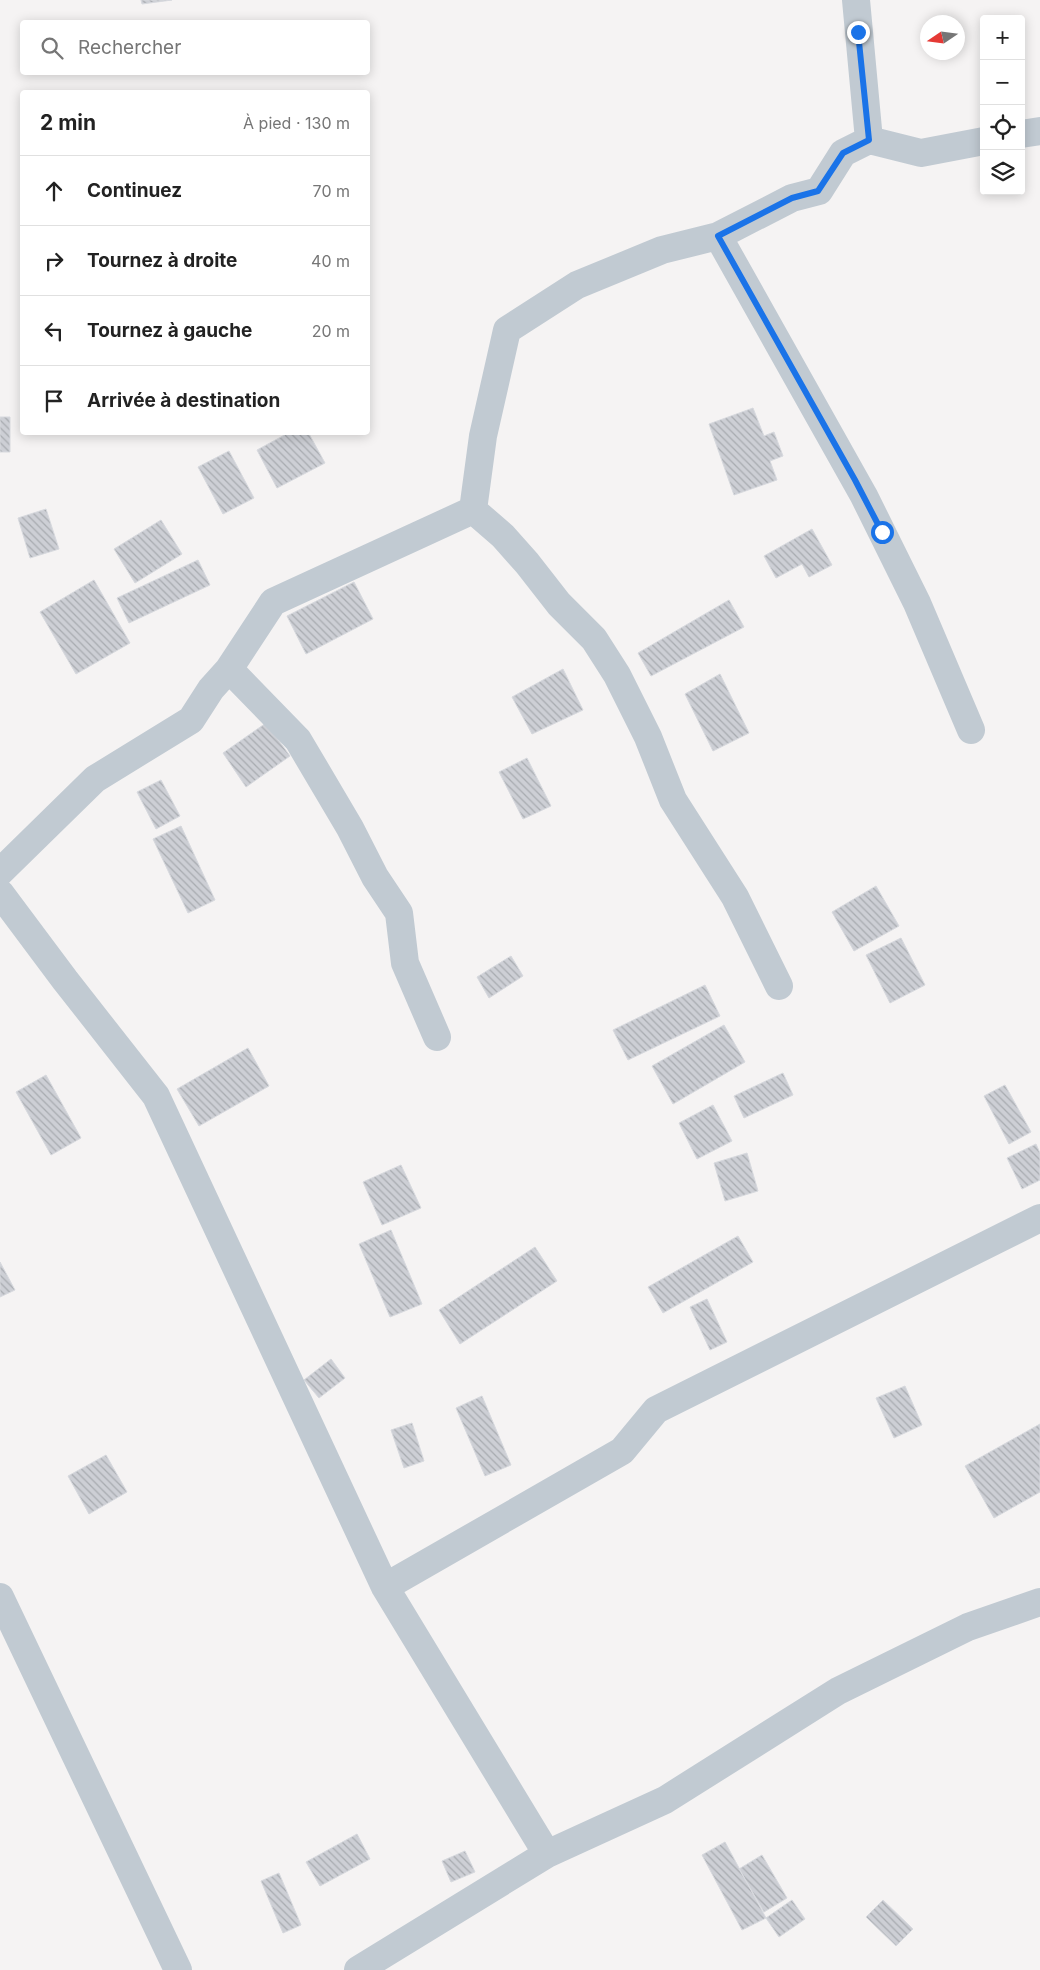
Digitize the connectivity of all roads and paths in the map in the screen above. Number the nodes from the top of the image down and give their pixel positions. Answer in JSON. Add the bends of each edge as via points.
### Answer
{"nodes":[{"id":1,"x":856,"y":0,"type":"edge"},
{"id":2,"x":1040,"y":131,"type":"edge"},
{"id":3,"x":1025,"y":133,"type":"edge"},
{"id":4,"x":869,"y":140,"type":"junction"},
{"id":5,"x":980,"y":142,"type":"edge"},
{"id":6,"x":718,"y":236,"type":"junction"},
{"id":7,"x":473,"y":510,"type":"junction"},
{"id":8,"x":229,"y":669,"type":"junction"},
{"id":9,"x":971,"y":730,"type":"dead end"},
{"id":10,"x":0,"y":872,"type":"edge"},
{"id":11,"x":0,"y":893,"type":"edge"},
{"id":12,"x":779,"y":986,"type":"dead end"},
{"id":13,"x":437,"y":1037,"type":"dead end"},
{"id":14,"x":1040,"y":1218,"type":"edge"},
{"id":15,"x":385,"y":1587,"type":"junction"},
{"id":16,"x":0,"y":1597,"type":"edge"},
{"id":17,"x":1040,"y":1602,"type":"edge"},
{"id":18,"x":547,"y":1854,"type":"junction"},
{"id":19,"x":178,"y":1970,"type":"edge"},
{"id":20,"x":358,"y":1970,"type":"edge"}],
"edges":[{"from":1,"to":4,"type":"street"},
{"from":2,"to":3,"type":"street"},
{"from":4,"to":5,"type":"street","via":[[921,153]]},
{"from":4,"to":6,"type":"street","via":[[843,153],[818,191],[792,198]]},
{"from":6,"to":7,"type":"street","via":[[662,250],[577,285],[507,330],[483,436]]},
{"from":6,"to":9,"type":"street","via":[[864,496],[917,603]]},
{"from":7,"to":8,"type":"street","via":[[274,602]]},
{"from":7,"to":12,"type":"street","via":[[503,536],[559,604],[594,639],[617,675],[648,737],[672,800],[735,896]]},
{"from":8,"to":10,"type":"street","via":[[191,720],[95,779]]},
{"from":8,"to":13,"type":"street","via":[[298,740],[375,877],[400,913],[405,963]]},
{"from":11,"to":15,"type":"street","via":[[156,1096]]},
{"from":14,"to":15,"type":"street","via":[[656,1410],[622,1451]]},
{"from":15,"to":18,"type":"street"},
{"from":16,"to":19,"type":"street"},
{"from":17,"to":18,"type":"street","via":[[968,1627],[838,1691],[665,1800]]},
{"from":18,"to":20,"type":"street"}]}
